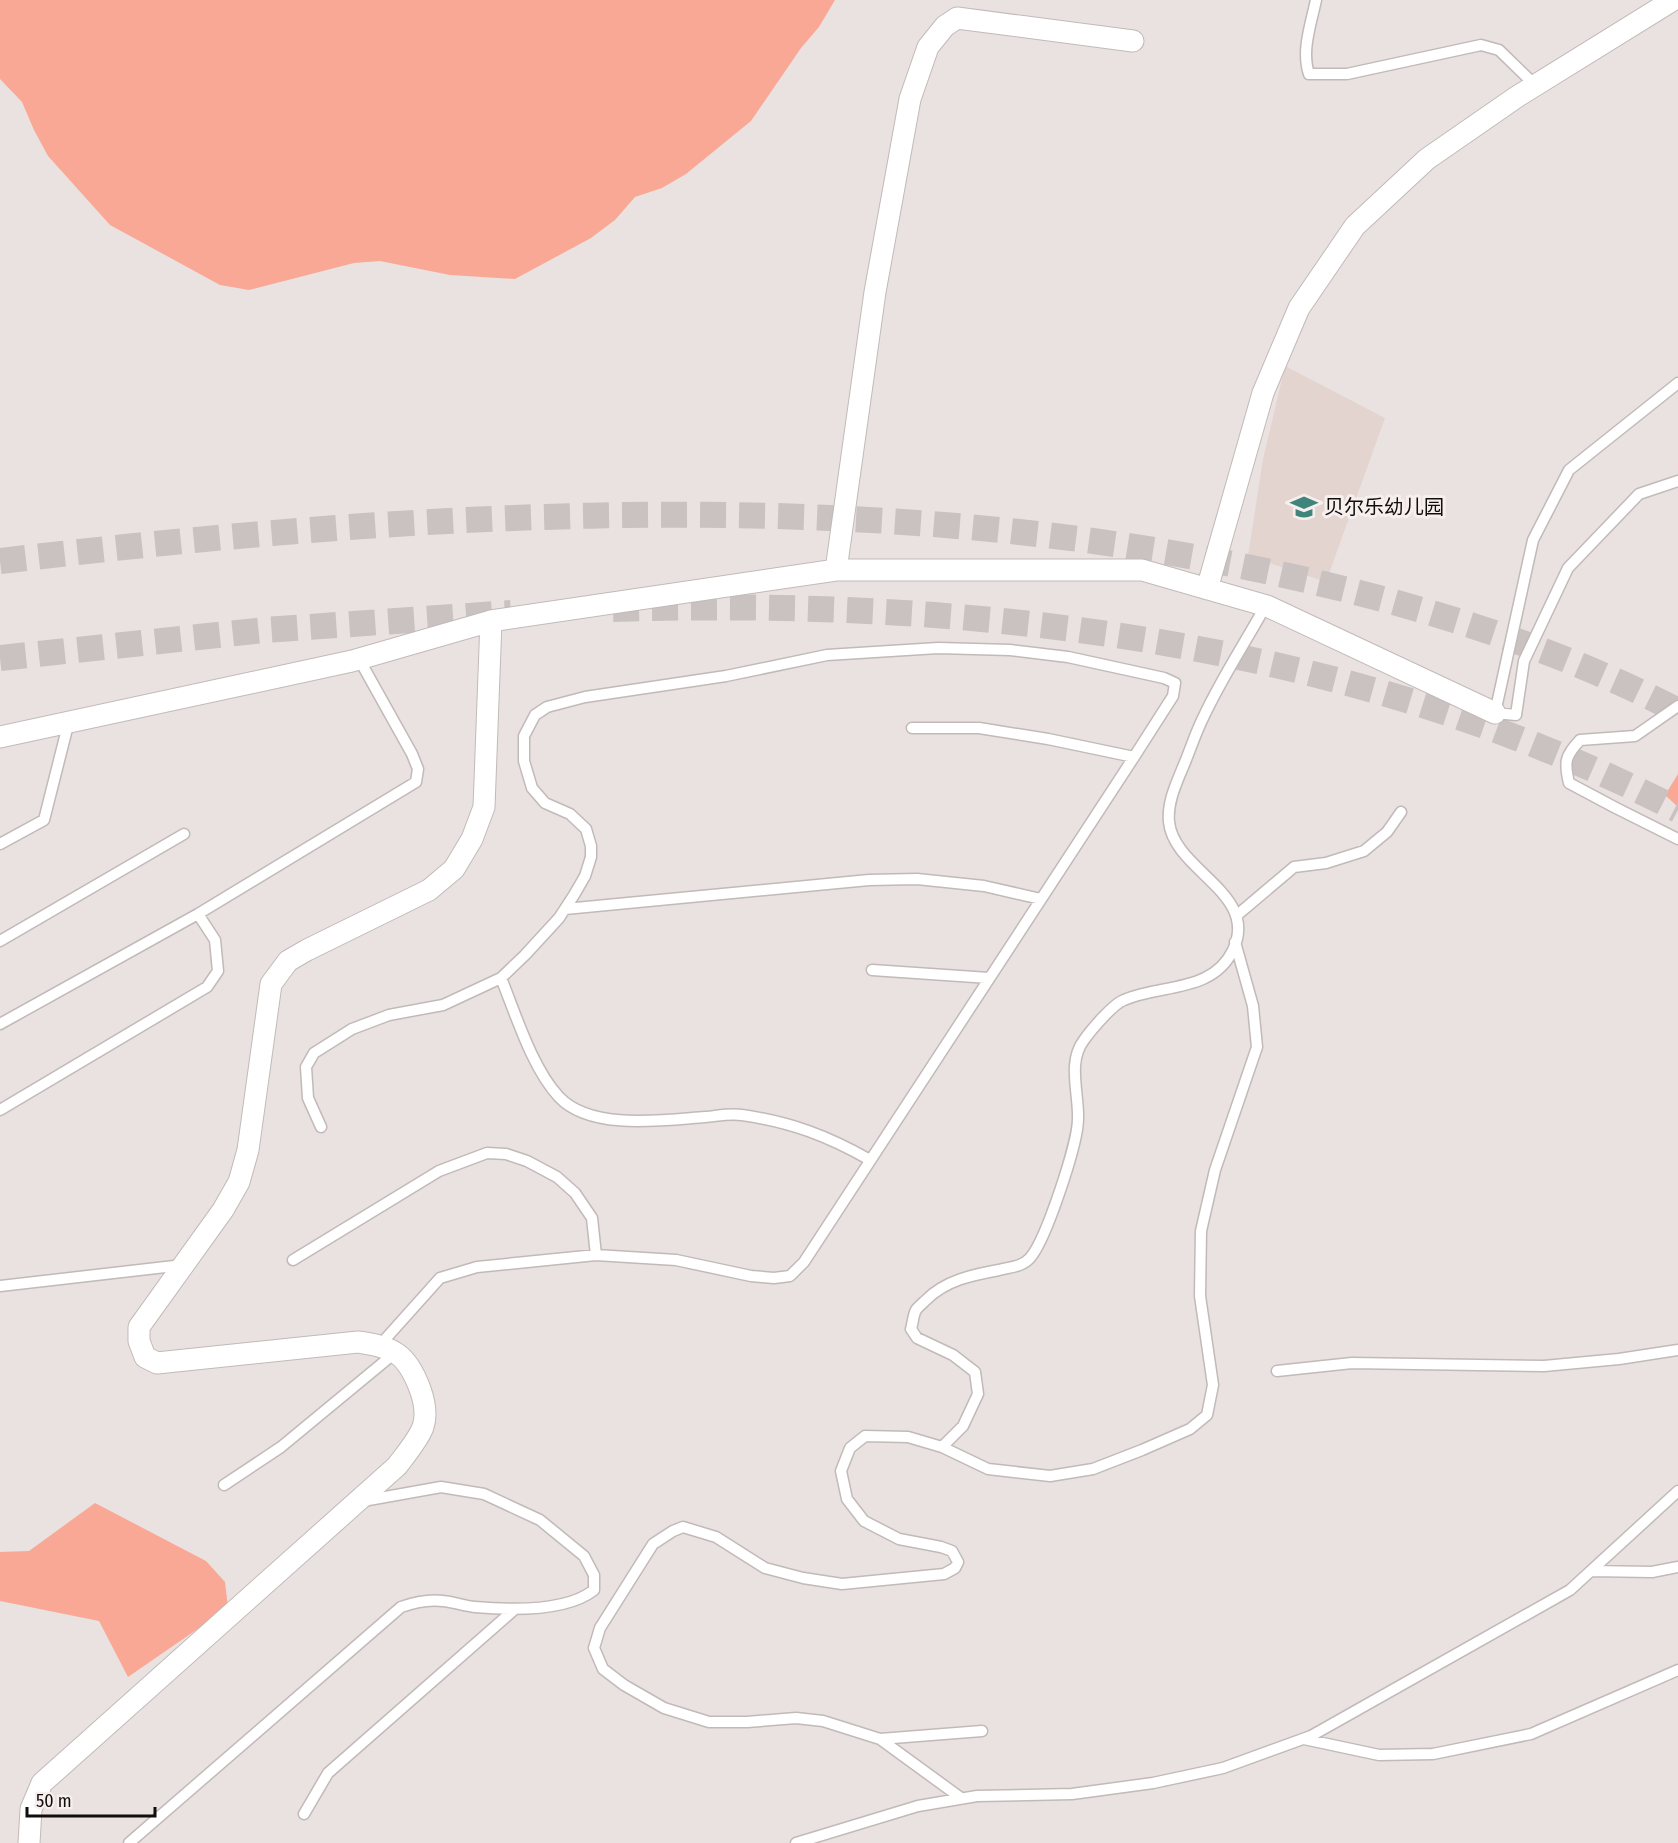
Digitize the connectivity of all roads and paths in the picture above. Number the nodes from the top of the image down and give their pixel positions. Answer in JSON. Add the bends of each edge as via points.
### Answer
{"nodes":[{"id":1,"x":1316,"y":0,"type":"edge"},
{"id":2,"x":1673,"y":0,"type":"edge"},
{"id":3,"x":1133,"y":41,"type":"dead end"},
{"id":4,"x":1535,"y":85,"type":"junction"},
{"id":5,"x":1678,"y":383,"type":"edge"},
{"id":6,"x":1678,"y":482,"type":"edge"},
{"id":7,"x":836,"y":570,"type":"junction"},
{"id":8,"x":1207,"y":589,"type":"junction"},
{"id":9,"x":1266,"y":605,"type":"junction"},
{"id":10,"x":490,"y":621,"type":"junction"},
{"id":11,"x":359,"y":658,"type":"junction"},
{"id":12,"x":1678,"y":706,"type":"edge"},
{"id":13,"x":1494,"y":713,"type":"junction"},
{"id":14,"x":69,"y":721,"type":"junction"},
{"id":15,"x":912,"y":728,"type":"dead end"},
{"id":16,"x":0,"y":736,"type":"edge"},
{"id":17,"x":1134,"y":757,"type":"junction"},
{"id":18,"x":1401,"y":812,"type":"dead end"},
{"id":19,"x":184,"y":834,"type":"dead end"},
{"id":20,"x":1678,"y":839,"type":"edge"},
{"id":21,"x":0,"y":844,"type":"edge"},
{"id":22,"x":1041,"y":899,"type":"junction"},
{"id":23,"x":565,"y":909,"type":"junction"},
{"id":24,"x":198,"y":914,"type":"junction"},
{"id":25,"x":1236,"y":916,"type":"junction"},
{"id":26,"x":0,"y":941,"type":"edge"},
{"id":27,"x":1235,"y":942,"type":"junction"},
{"id":28,"x":872,"y":970,"type":"dead end"},
{"id":29,"x":501,"y":978,"type":"junction"},
{"id":30,"x":989,"y":978,"type":"junction"},
{"id":31,"x":0,"y":1024,"type":"edge"},
{"id":32,"x":0,"y":1110,"type":"edge"},
{"id":33,"x":321,"y":1127,"type":"dead end"},
{"id":34,"x":870,"y":1160,"type":"junction"},
{"id":35,"x":596,"y":1255,"type":"junction"},
{"id":36,"x":293,"y":1260,"type":"dead end"},
{"id":37,"x":183,"y":1265,"type":"junction"},
{"id":38,"x":0,"y":1286,"type":"edge"},
{"id":39,"x":388,"y":1349,"type":"junction"},
{"id":40,"x":1678,"y":1350,"type":"edge"},
{"id":41,"x":1277,"y":1371,"type":"dead end"},
{"id":42,"x":942,"y":1448,"type":"junction"},
{"id":43,"x":224,"y":1485,"type":"dead end"},
{"id":44,"x":1678,"y":1491,"type":"edge"},
{"id":45,"x":356,"y":1502,"type":"junction"},
{"id":46,"x":1678,"y":1567,"type":"edge"},
{"id":47,"x":1591,"y":1571,"type":"junction"},
{"id":48,"x":515,"y":1609,"type":"junction"},
{"id":49,"x":1678,"y":1670,"type":"edge"},
{"id":50,"x":982,"y":1731,"type":"dead end"},
{"id":51,"x":880,"y":1739,"type":"junction"},
{"id":52,"x":1304,"y":1739,"type":"junction"},
{"id":53,"x":961,"y":1798,"type":"junction"},
{"id":54,"x":304,"y":1814,"type":"dead end"},
{"id":55,"x":29,"y":1843,"type":"edge"},
{"id":56,"x":129,"y":1843,"type":"edge"},
{"id":57,"x":796,"y":1843,"type":"edge"}],
"edges":[{"from":1,"to":4,"type":"lane","via":[[1305,63],[1309,74],[1347,74],[1481,45],[1499,50]]},
{"from":2,"to":4,"type":"street"},
{"from":3,"to":7,"type":"street","via":[[957,18],[928,47],[910,99],[877,281]]},
{"from":4,"to":8,"type":"street","via":[[1427,159],[1355,226],[1299,308],[1263,393]]},
{"from":5,"to":13,"type":"lane","via":[[1569,470],[1533,540]]},
{"from":6,"to":13,"type":"lane","via":[[1639,494],[1568,568],[1524,661],[1516,716]]},
{"from":7,"to":8,"type":"street","via":[[1142,570]]},
{"from":7,"to":10,"type":"street"},
{"from":8,"to":9,"type":"street"},
{"from":9,"to":13,"type":"street"},
{"from":9,"to":25,"type":"lane","via":[[1203,717],[1172,794],[1169,822],[1180,850],[1228,899]]},
{"from":10,"to":11,"type":"street"},
{"from":10,"to":37,"type":"street","via":[[484,807],[472,839],[454,869],[429,890],[307,950],[288,962],[271,984],[248,1150],[239,1182]]},
{"from":11,"to":14,"type":"street"},
{"from":11,"to":24,"type":"lane","via":[[412,754],[418,770],[416,782]]},
{"from":12,"to":20,"type":"lane","via":[[1635,736],[1580,740],[1569,752],[1565,766],[1569,783]]},
{"from":14,"to":16,"type":"street"},
{"from":14,"to":21,"type":"lane","via":[[44,820]]},
{"from":15,"to":17,"type":"lane","via":[[979,728]]},
{"from":17,"to":22,"type":"lane"},
{"from":17,"to":23,"type":"lane","via":[[1173,696],[1175,683],[1068,657],[1011,650],[938,648],[827,655],[547,706],[535,715],[525,736],[524,761],[531,788],[545,804],[570,814],[586,829],[591,846],[585,876]]},
{"from":18,"to":25,"type":"lane","via":[[1387,832],[1364,851],[1326,863],[1294,867]]},
{"from":19,"to":26,"type":"lane"},
{"from":22,"to":23,"type":"lane","via":[[984,886],[881,879]]},
{"from":22,"to":30,"type":"lane"},
{"from":23,"to":29,"type":"lane"},
{"from":24,"to":31,"type":"lane"},
{"from":24,"to":32,"type":"lane","via":[[215,940],[218,971],[207,987]]},
{"from":25,"to":27,"type":"lane"},
{"from":27,"to":42,"type":"lane","via":[[1226,963],[1210,975],[1191,984],[1121,1001],[1082,1041],[1075,1060],[1078,1121],[1074,1142],[1042,1237],[1030,1258],[1020,1265],[966,1276],[935,1291],[916,1310],[911,1329],[917,1338],[953,1355],[975,1372],[979,1388],[963,1426]]},
{"from":27,"to":42,"type":"lane","via":[[1253,1005],[1257,1047],[1215,1170],[1201,1231],[1200,1296],[1213,1384],[1208,1415],[1190,1429],[1093,1469],[1050,1476],[988,1469]]},
{"from":28,"to":30,"type":"lane"},
{"from":29,"to":33,"type":"lane","via":[[443,1005],[389,1015],[352,1029],[314,1053],[306,1066],[308,1098]]},
{"from":29,"to":34,"type":"lane","via":[[535,1060],[560,1098],[579,1111],[613,1120],[657,1121],[739,1114],[807,1129]]},
{"from":30,"to":34,"type":"lane"},
{"from":34,"to":35,"type":"lane","via":[[804,1263],[790,1276],[751,1276],[676,1260]]},
{"from":35,"to":36,"type":"lane","via":[[592,1218],[575,1193],[557,1177],[527,1161],[506,1154],[487,1154],[439,1171]]},
{"from":35,"to":39,"type":"lane","via":[[477,1267],[440,1278]]},
{"from":37,"to":38,"type":"lane"},
{"from":37,"to":39,"type":"street","via":[[139,1327],[145,1357],[157,1363],[358,1342]]},
{"from":39,"to":43,"type":"lane","via":[[281,1447]]},
{"from":39,"to":45,"type":"street","via":[[412,1368],[422,1396],[423,1426],[397,1466]]},
{"from":40,"to":41,"type":"lane","via":[[1544,1366],[1352,1363]]},
{"from":42,"to":51,"type":"lane","via":[[908,1437],[865,1436],[850,1449],[841,1471],[847,1499],[864,1521],[899,1539],[952,1551],[958,1562],[955,1568],[944,1574],[842,1584],[765,1568],[716,1537],[683,1527],[653,1544],[600,1628],[594,1648],[603,1669],[664,1708],[709,1722],[796,1718],[823,1721]]},
{"from":44,"to":47,"type":"lane"},
{"from":45,"to":48,"type":"lane","via":[[441,1487],[484,1494],[540,1520],[584,1556],[594,1575],[594,1590],[568,1603]]},
{"from":45,"to":55,"type":"street","via":[[42,1783],[31,1809]]},
{"from":46,"to":47,"type":"lane","via":[[1652,1572]]},
{"from":47,"to":52,"type":"lane","via":[[1570,1590]]},
{"from":48,"to":54,"type":"lane","via":[[328,1773]]},
{"from":48,"to":56,"type":"lane","via":[[472,1607],[442,1600],[418,1601],[401,1607]]},
{"from":49,"to":52,"type":"lane","via":[[1531,1734],[1433,1754],[1379,1755]]},
{"from":50,"to":51,"type":"lane"},
{"from":51,"to":53,"type":"lane"},
{"from":52,"to":53,"type":"lane","via":[[1223,1768],[1153,1783],[1072,1794]]},
{"from":53,"to":57,"type":"lane","via":[[918,1806]]}]}
